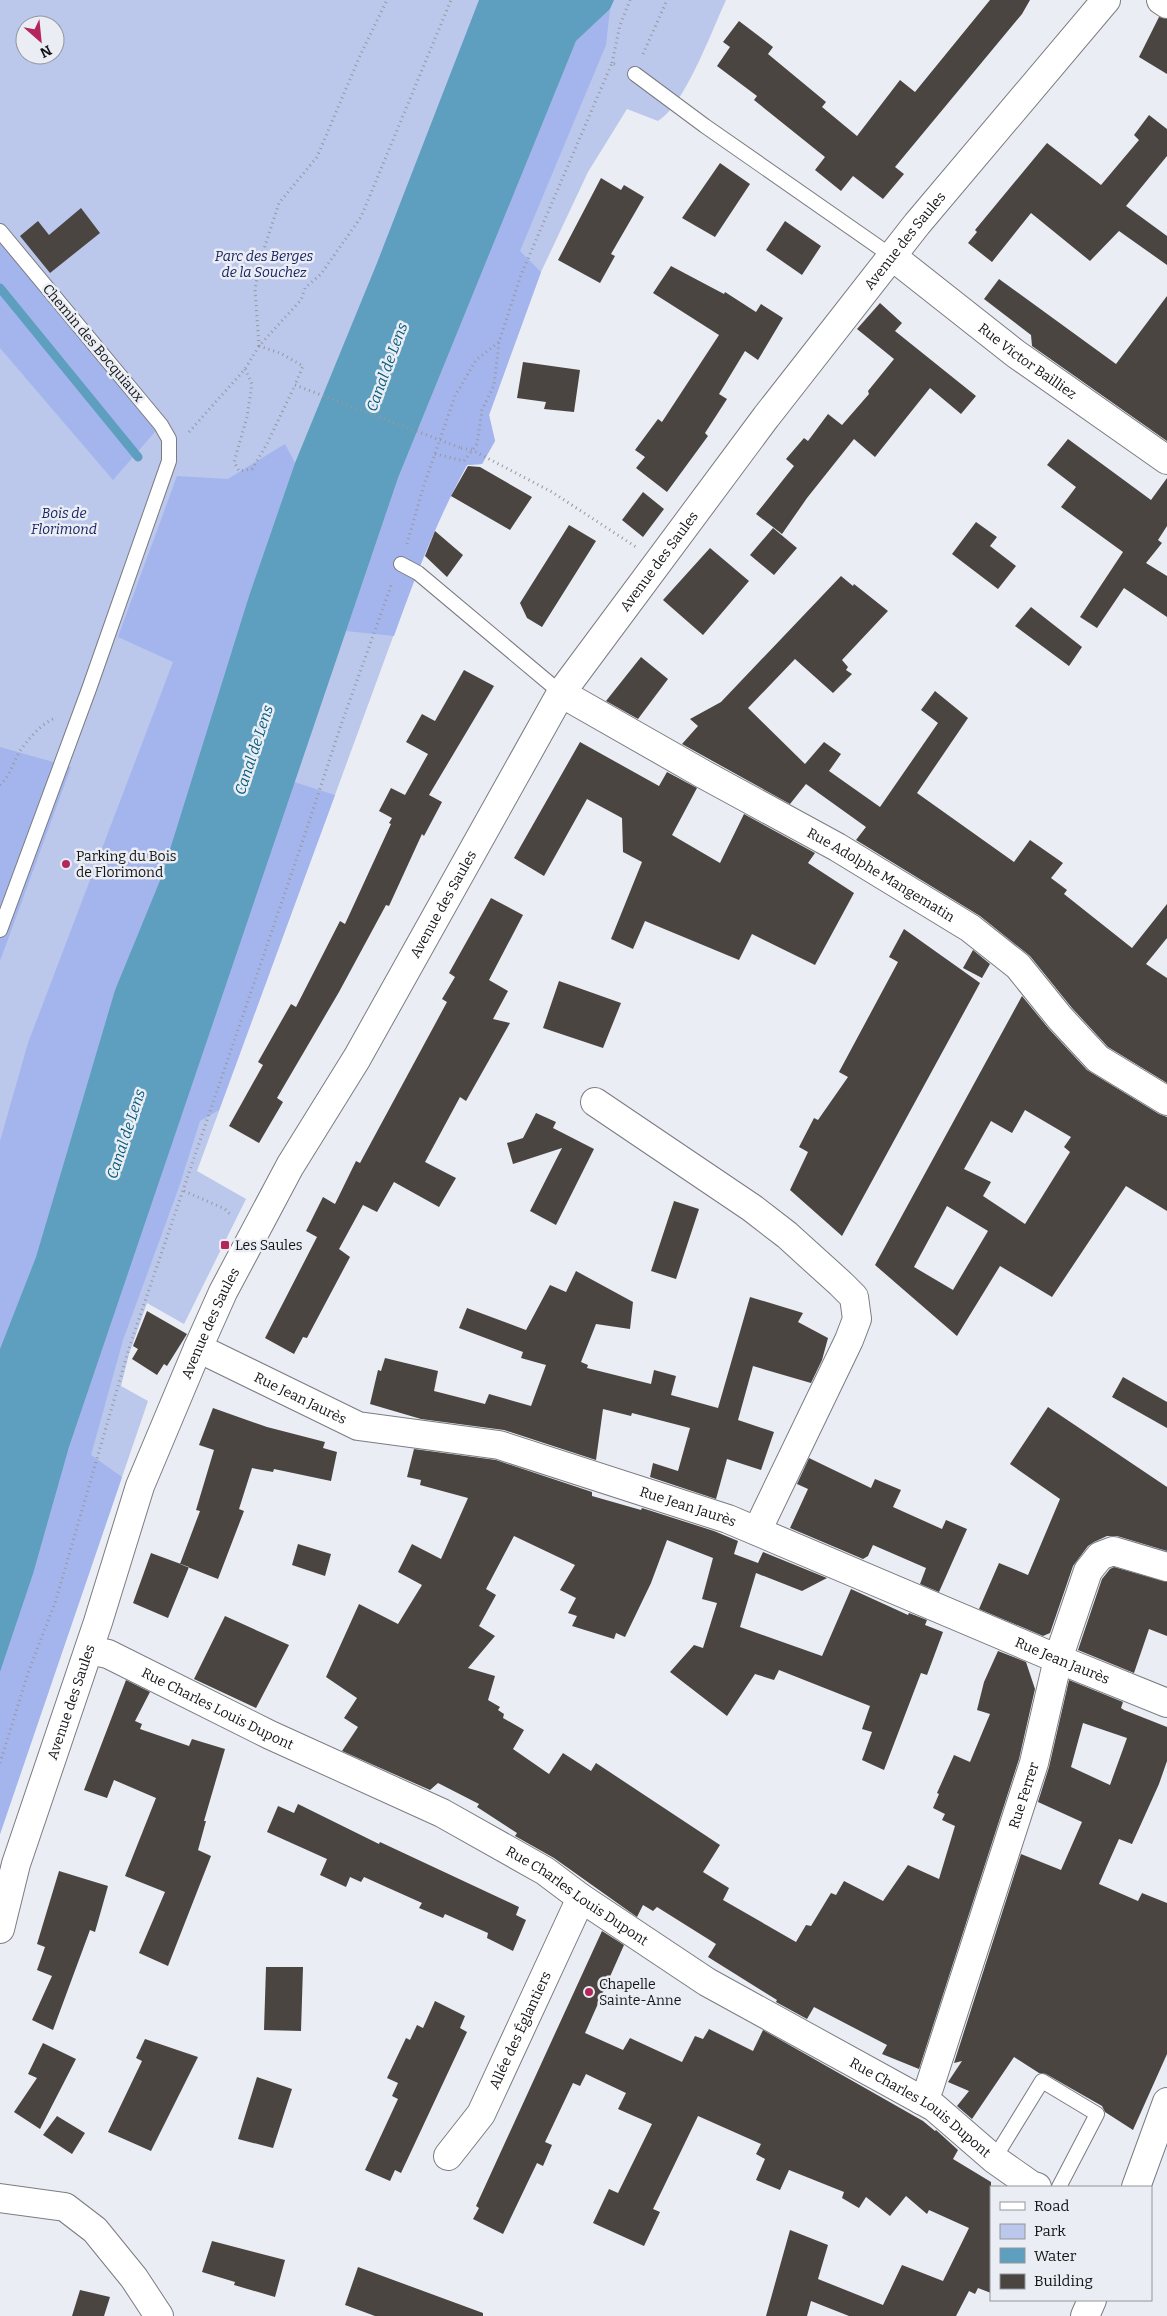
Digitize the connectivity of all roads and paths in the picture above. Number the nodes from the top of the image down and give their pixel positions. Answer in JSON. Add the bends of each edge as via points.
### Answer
{"nodes":[{"id":1,"x":387,"y":0,"type":"edge"},
{"id":2,"x":451,"y":0,"type":"edge"},
{"id":3,"x":630,"y":0,"type":"edge"},
{"id":4,"x":667,"y":0,"type":"edge"},
{"id":5,"x":1106,"y":0,"type":"edge"},
{"id":6,"x":1161,"y":0,"type":"edge"},
{"id":7,"x":1167,"y":4,"type":"edge"},
{"id":8,"x":612,"y":63,"type":"junction"},
{"id":9,"x":635,"y":74,"type":"junction"},
{"id":10,"x":0,"y":231,"type":"edge"},
{"id":11,"x":893,"y":257,"type":"junction"},
{"id":12,"x":499,"y":342,"type":"junction"},
{"id":13,"x":259,"y":346,"type":"junction"},
{"id":14,"x":245,"y":369,"type":"junction"},
{"id":15,"x":295,"y":385,"type":"junction"},
{"id":16,"x":290,"y":397,"type":"dead end"},
{"id":17,"x":472,"y":450,"type":"junction"},
{"id":18,"x":435,"y":454,"type":"junction"},
{"id":19,"x":1167,"y":460,"type":"edge"},
{"id":20,"x":169,"y":461,"type":"junction"},
{"id":21,"x":660,"y":561,"type":"junction"},
{"id":22,"x":402,"y":564,"type":"junction"},
{"id":23,"x":560,"y":693,"type":"junction"},
{"id":24,"x":57,"y":717,"type":"dead end"},
{"id":25,"x":0,"y":785,"type":"edge"},
{"id":26,"x":0,"y":930,"type":"edge"},
{"id":27,"x":1167,"y":1101,"type":"edge"},
{"id":28,"x":595,"y":1102,"type":"dead end"},
{"id":29,"x":183,"y":1191,"type":"junction"},
{"id":30,"x":259,"y":1224,"type":"junction"},
{"id":31,"x":198,"y":1348,"type":"junction"},
{"id":32,"x":757,"y":1531,"type":"junction"},
{"id":33,"x":1167,"y":1567,"type":"edge"},
{"id":34,"x":89,"y":1650,"type":"junction"},
{"id":35,"x":1058,"y":1659,"type":"junction"},
{"id":36,"x":1167,"y":1703,"type":"edge"},
{"id":37,"x":0,"y":1763,"type":"edge"},
{"id":38,"x":581,"y":1898,"type":"junction"},
{"id":39,"x":0,"y":1929,"type":"edge"},
{"id":40,"x":921,"y":2100,"type":"junction"},
{"id":41,"x":1167,"y":2102,"type":"edge"},
{"id":42,"x":448,"y":2156,"type":"dead end"},
{"id":43,"x":994,"y":2158,"type":"junction"},
{"id":44,"x":1036,"y":2186,"type":"edge"},
{"id":45,"x":1059,"y":2186,"type":"edge"},
{"id":46,"x":1136,"y":2186,"type":"edge"},
{"id":47,"x":0,"y":2198,"type":"edge"},
{"id":48,"x":1092,"y":2301,"type":"edge"},
{"id":49,"x":159,"y":2316,"type":"edge"},
{"id":50,"x":1085,"y":2316,"type":"edge"}],
"edges":[{"from":1,"to":13,"type":"path","via":[[316,157],[279,203],[261,258],[255,289]]},
{"from":2,"to":13,"type":"path","via":[[361,217],[321,274],[305,288],[301,300]]},
{"from":3,"to":8,"type":"path","via":[[620,25]]},
{"from":4,"to":9,"type":"path"},
{"from":5,"to":11,"type":"street","name":"Avenue des Saules","via":[[917,224]]},
{"from":6,"to":7,"type":"street"},
{"from":8,"to":9,"type":"path"},
{"from":8,"to":12,"type":"path","via":[[521,275]]},
{"from":9,"to":11,"type":"lane"},
{"from":10,"to":20,"type":"lane","name":"Chemin des Bocquiaux","via":[[160,425],[169,439]]},
{"from":11,"to":19,"type":"street","name":"Rue Victor Bailliez","via":[[1016,354]]},
{"from":11,"to":21,"type":"street","name":"Avenue des Saules","via":[[766,417]]},
{"from":12,"to":17,"type":"path","via":[[494,385],[482,410],[477,444]]},
{"from":12,"to":18,"type":"path","via":[[476,360],[456,396]]},
{"from":13,"to":14,"type":"path"},
{"from":13,"to":15,"type":"path","via":[[303,366]]},
{"from":14,"to":15,"type":"path","via":[[252,384],[234,462],[239,471],[252,469]]},
{"from":14,"to":20,"type":"path","via":[[188,434]]},
{"from":15,"to":16,"type":"path"},
{"from":15,"to":17,"type":"path","bridge":true},
{"from":17,"to":18,"type":"path","via":[[464,461]]},
{"from":17,"to":21,"type":"path","via":[[552,492]]},
{"from":18,"to":22,"type":"path"},
{"from":20,"to":26,"type":"lane"},
{"from":21,"to":23,"type":"street","name":"Avenue des Saules"},
{"from":22,"to":23,"type":"lane"},
{"from":22,"to":29,"type":"path","via":[[387,592]]},
{"from":23,"to":27,"type":"street","name":"Rue Adolphe Mangematin","via":[[837,847],[970,928],[1018,966],[1098,1059]]},
{"from":23,"to":30,"type":"street","name":"Avenue des Saules","via":[[358,1058],[290,1166]]},
{"from":24,"to":25,"type":"path","via":[[41,725],[20,751],[6,780]]},
{"from":28,"to":32,"type":"street","via":[[752,1208],[787,1235],[854,1298],[857,1319],[849,1340]]},
{"from":29,"to":30,"type":"path","via":[[225,1210],[242,1224]]},
{"from":29,"to":37,"type":"path","via":[[130,1345],[55,1603],[29,1670]]},
{"from":30,"to":31,"type":"street","name":"Avenue des Saules"},
{"from":31,"to":32,"type":"street","name":"Rue Jean Jaurès","via":[[358,1426],[499,1445]]},
{"from":31,"to":34,"type":"street","name":"Avenue des Saules","via":[[140,1486]]},
{"from":32,"to":35,"type":"street","name":"Rue Jean Jaurès"},
{"from":33,"to":35,"type":"street","name":"Rue Ferrer","via":[[1113,1551],[1100,1556],[1088,1572]]},
{"from":34,"to":38,"type":"street","name":"Rue Charles Louis Dupont","via":[[108,1654],[263,1732],[442,1813],[545,1871]]},
{"from":34,"to":39,"type":"street","name":"Avenue des Saules","via":[[16,1864]]},
{"from":35,"to":36,"type":"street","name":"Rue Jean Jaurès"},
{"from":35,"to":40,"type":"street","name":"Rue Ferrer","via":[[1034,1763],[928,2088]]},
{"from":38,"to":40,"type":"street","name":"Rue Charles Louis Dupont","via":[[707,1982]]},
{"from":38,"to":42,"type":"street","name":"Allée des Églantiers","via":[[481,2114]]},
{"from":40,"to":43,"type":"street","name":"Rue Charles Louis Dupont","via":[[934,2107]]},
{"from":41,"to":46,"type":"street"},
{"from":43,"to":44,"type":"street","name":"Rue Charles Louis Dupont"},
{"from":43,"to":45,"type":"lane","via":[[1042,2081],[1097,2114]]},
{"from":47,"to":49,"type":"street","via":[[65,2207],[95,2230],[134,2278]]},
{"from":48,"to":50,"type":"street"}]}
